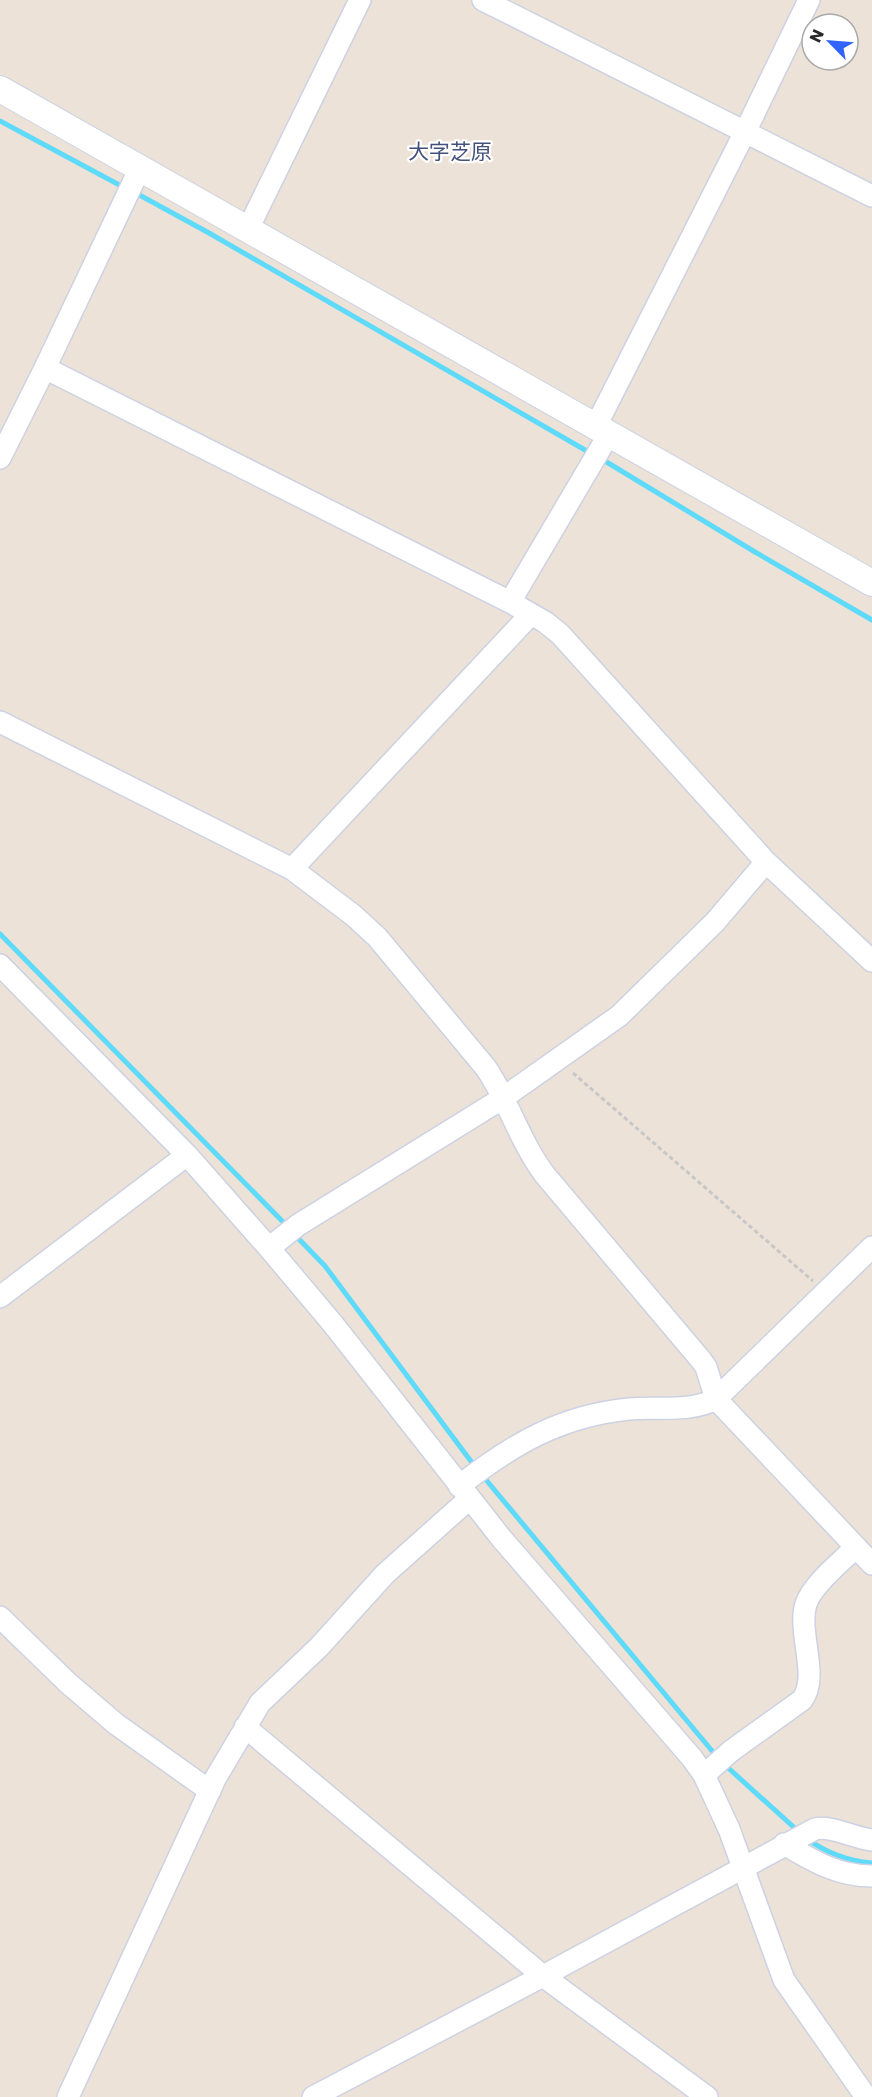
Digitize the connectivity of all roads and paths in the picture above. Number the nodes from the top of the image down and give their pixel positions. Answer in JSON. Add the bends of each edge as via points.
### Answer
{"nodes":[{"id":1,"x":360,"y":0,"type":"edge"},
{"id":2,"x":483,"y":0,"type":"edge"},
{"id":3,"x":809,"y":0,"type":"edge"},
{"id":4,"x":0,"y":88,"type":"edge"},
{"id":5,"x":745,"y":132,"type":"junction"},
{"id":6,"x":140,"y":168,"type":"junction"},
{"id":7,"x":872,"y":196,"type":"edge"},
{"id":8,"x":248,"y":229,"type":"junction"},
{"id":9,"x":45,"y":369,"type":"junction"},
{"id":10,"x":597,"y":446,"type":"junction"},
{"id":11,"x":0,"y":458,"type":"edge"},
{"id":12,"x":872,"y":583,"type":"edge"},
{"id":13,"x":510,"y":602,"type":"junction"},
{"id":14,"x":531,"y":614,"type":"junction"},
{"id":15,"x":0,"y":722,"type":"edge"},
{"id":16,"x":766,"y":862,"type":"junction"},
{"id":17,"x":292,"y":869,"type":"junction"},
{"id":18,"x":872,"y":961,"type":"edge"},
{"id":19,"x":0,"y":965,"type":"edge"},
{"id":20,"x":558,"y":1060,"type":"junction"},
{"id":21,"x":503,"y":1098,"type":"junction"},
{"id":22,"x":187,"y":1155,"type":"junction"},
{"id":23,"x":274,"y":1244,"type":"junction"},
{"id":24,"x":872,"y":1247,"type":"edge"},
{"id":25,"x":826,"y":1293,"type":"junction"},
{"id":26,"x":0,"y":1297,"type":"edge"},
{"id":27,"x":716,"y":1399,"type":"junction"},
{"id":28,"x":466,"y":1487,"type":"junction"},
{"id":29,"x":867,"y":1557,"type":"edge"},
{"id":30,"x":0,"y":1617,"type":"edge"},
{"id":31,"x":245,"y":1727,"type":"junction"},
{"id":32,"x":708,"y":1772,"type":"junction"},
{"id":33,"x":210,"y":1791,"type":"junction"},
{"id":34,"x":872,"y":1840,"type":"edge"},
{"id":35,"x":788,"y":1842,"type":"junction"},
{"id":36,"x":744,"y":1867,"type":"junction"},
{"id":37,"x":872,"y":1876,"type":"edge"},
{"id":38,"x":543,"y":1976,"type":"junction"},
{"id":39,"x":68,"y":2097,"type":"edge"},
{"id":40,"x":313,"y":2097,"type":"edge"},
{"id":41,"x":707,"y":2097,"type":"edge"},
{"id":42,"x":866,"y":2097,"type":"edge"}],
"edges":[{"from":1,"to":8,"type":"street"},
{"from":2,"to":5,"type":"street"},
{"from":3,"to":5,"type":"street"},
{"from":4,"to":6,"type":"street"},
{"from":5,"to":7,"type":"street"},
{"from":5,"to":10,"type":"street","via":[[603,412]]},
{"from":6,"to":8,"type":"street"},
{"from":6,"to":9,"type":"street"},
{"from":8,"to":10,"type":"street"},
{"from":9,"to":11,"type":"street"},
{"from":9,"to":13,"type":"street"},
{"from":10,"to":12,"type":"street"},
{"from":10,"to":13,"type":"street"},
{"from":13,"to":14,"type":"street"},
{"from":14,"to":16,"type":"street","via":[[560,634]]},
{"from":14,"to":17,"type":"street"},
{"from":15,"to":17,"type":"street"},
{"from":16,"to":18,"type":"street"},
{"from":16,"to":20,"type":"street","via":[[714,922],[619,1016]]},
{"from":17,"to":21,"type":"street","via":[[377,937],[486,1068]]},
{"from":19,"to":22,"type":"street"},
{"from":20,"to":21,"type":"street"},
{"from":20,"to":25,"type":"path"},
{"from":21,"to":23,"type":"street","via":[[298,1225]]},
{"from":21,"to":27,"type":"street","via":[[524,1143],[545,1175],[706,1367]]},
{"from":22,"to":23,"type":"street"},
{"from":22,"to":26,"type":"street"},
{"from":23,"to":28,"type":"street","via":[[333,1324]]},
{"from":24,"to":25,"type":"street"},
{"from":25,"to":27,"type":"street"},
{"from":27,"to":28,"type":"street","via":[[693,1407],[626,1409],[573,1420],[522,1441],[490,1463]]},
{"from":27,"to":29,"type":"street"},
{"from":28,"to":31,"type":"street","via":[[319,1647],[260,1703]]},
{"from":28,"to":32,"type":"street","via":[[502,1539]]},
{"from":29,"to":32,"type":"street","via":[[813,1591],[806,1602],[807,1694]]},
{"from":30,"to":33,"type":"street","via":[[116,1724]]},
{"from":31,"to":33,"type":"street"},
{"from":31,"to":38,"type":"street"},
{"from":32,"to":36,"type":"street"},
{"from":33,"to":39,"type":"street"},
{"from":34,"to":35,"type":"street","via":[[823,1827]]},
{"from":35,"to":36,"type":"street"},
{"from":35,"to":37,"type":"street","via":[[823,1866]]},
{"from":36,"to":38,"type":"street"},
{"from":36,"to":42,"type":"street","via":[[784,1980]]},
{"from":38,"to":40,"type":"street"},
{"from":38,"to":41,"type":"street"}]}
